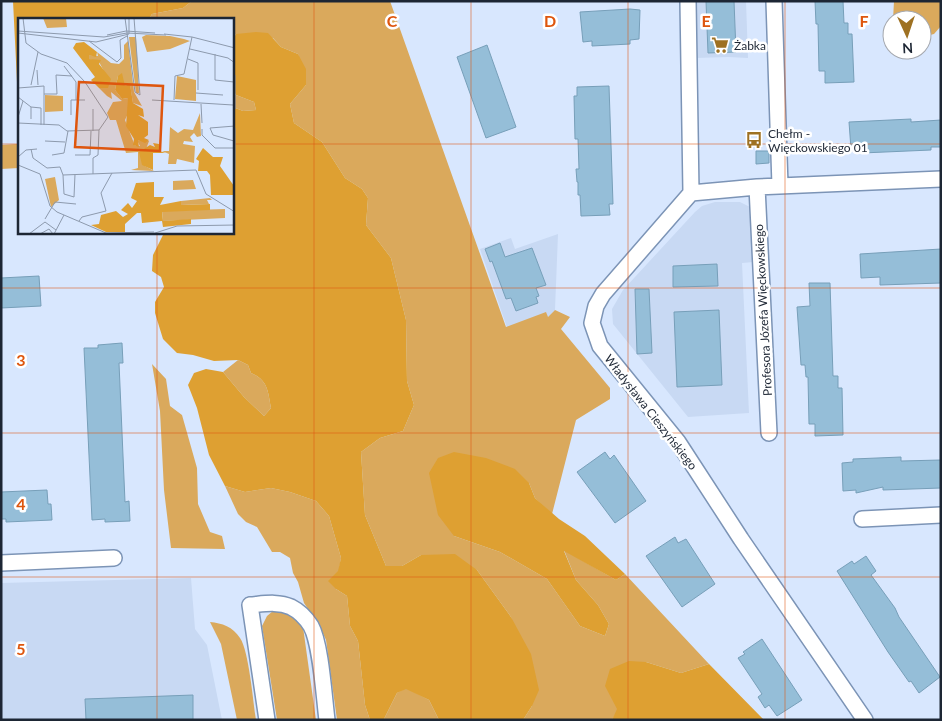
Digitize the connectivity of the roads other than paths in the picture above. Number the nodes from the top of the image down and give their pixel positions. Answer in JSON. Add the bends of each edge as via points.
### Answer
{"nodes":[{"id":1,"x":688,"y":1,"type":"edge"},
{"id":2,"x":774,"y":1,"type":"edge"},
{"id":3,"x":941,"y":178,"type":"edge"},
{"id":4,"x":780,"y":186,"type":"junction"},
{"id":5,"x":758,"y":187,"type":"junction"},
{"id":6,"x":692,"y":193,"type":"junction"},
{"id":7,"x":769,"y":432,"type":"dead end"},
{"id":8,"x":941,"y":515,"type":"edge"},
{"id":9,"x":862,"y":519,"type":"dead end"},
{"id":10,"x":114,"y":558,"type":"dead end"},
{"id":11,"x":1,"y":563,"type":"edge"},
{"id":12,"x":267,"y":720,"type":"edge"},
{"id":13,"x":326,"y":720,"type":"edge"},
{"id":14,"x":865,"y":720,"type":"edge"}],
"edges":[{"from":1,"to":6,"type":"street"},
{"from":2,"to":4,"type":"street"},
{"from":3,"to":4,"type":"street"},
{"from":4,"to":5,"type":"street"},
{"from":5,"to":6,"type":"street"},
{"from":5,"to":7,"type":"street","name":"Profesora Józefa Więckowskiego"},
{"from":6,"to":14,"type":"street","name":"Władysława Cieszyńskiego","via":[[603,294],[592,323],[600,346],[678,442]]},
{"from":8,"to":9,"type":"street"},
{"from":10,"to":11,"type":"street"},
{"from":12,"to":13,"type":"street","via":[[250,606],[274,603],[290,606],[310,625],[316,639]]}]}
